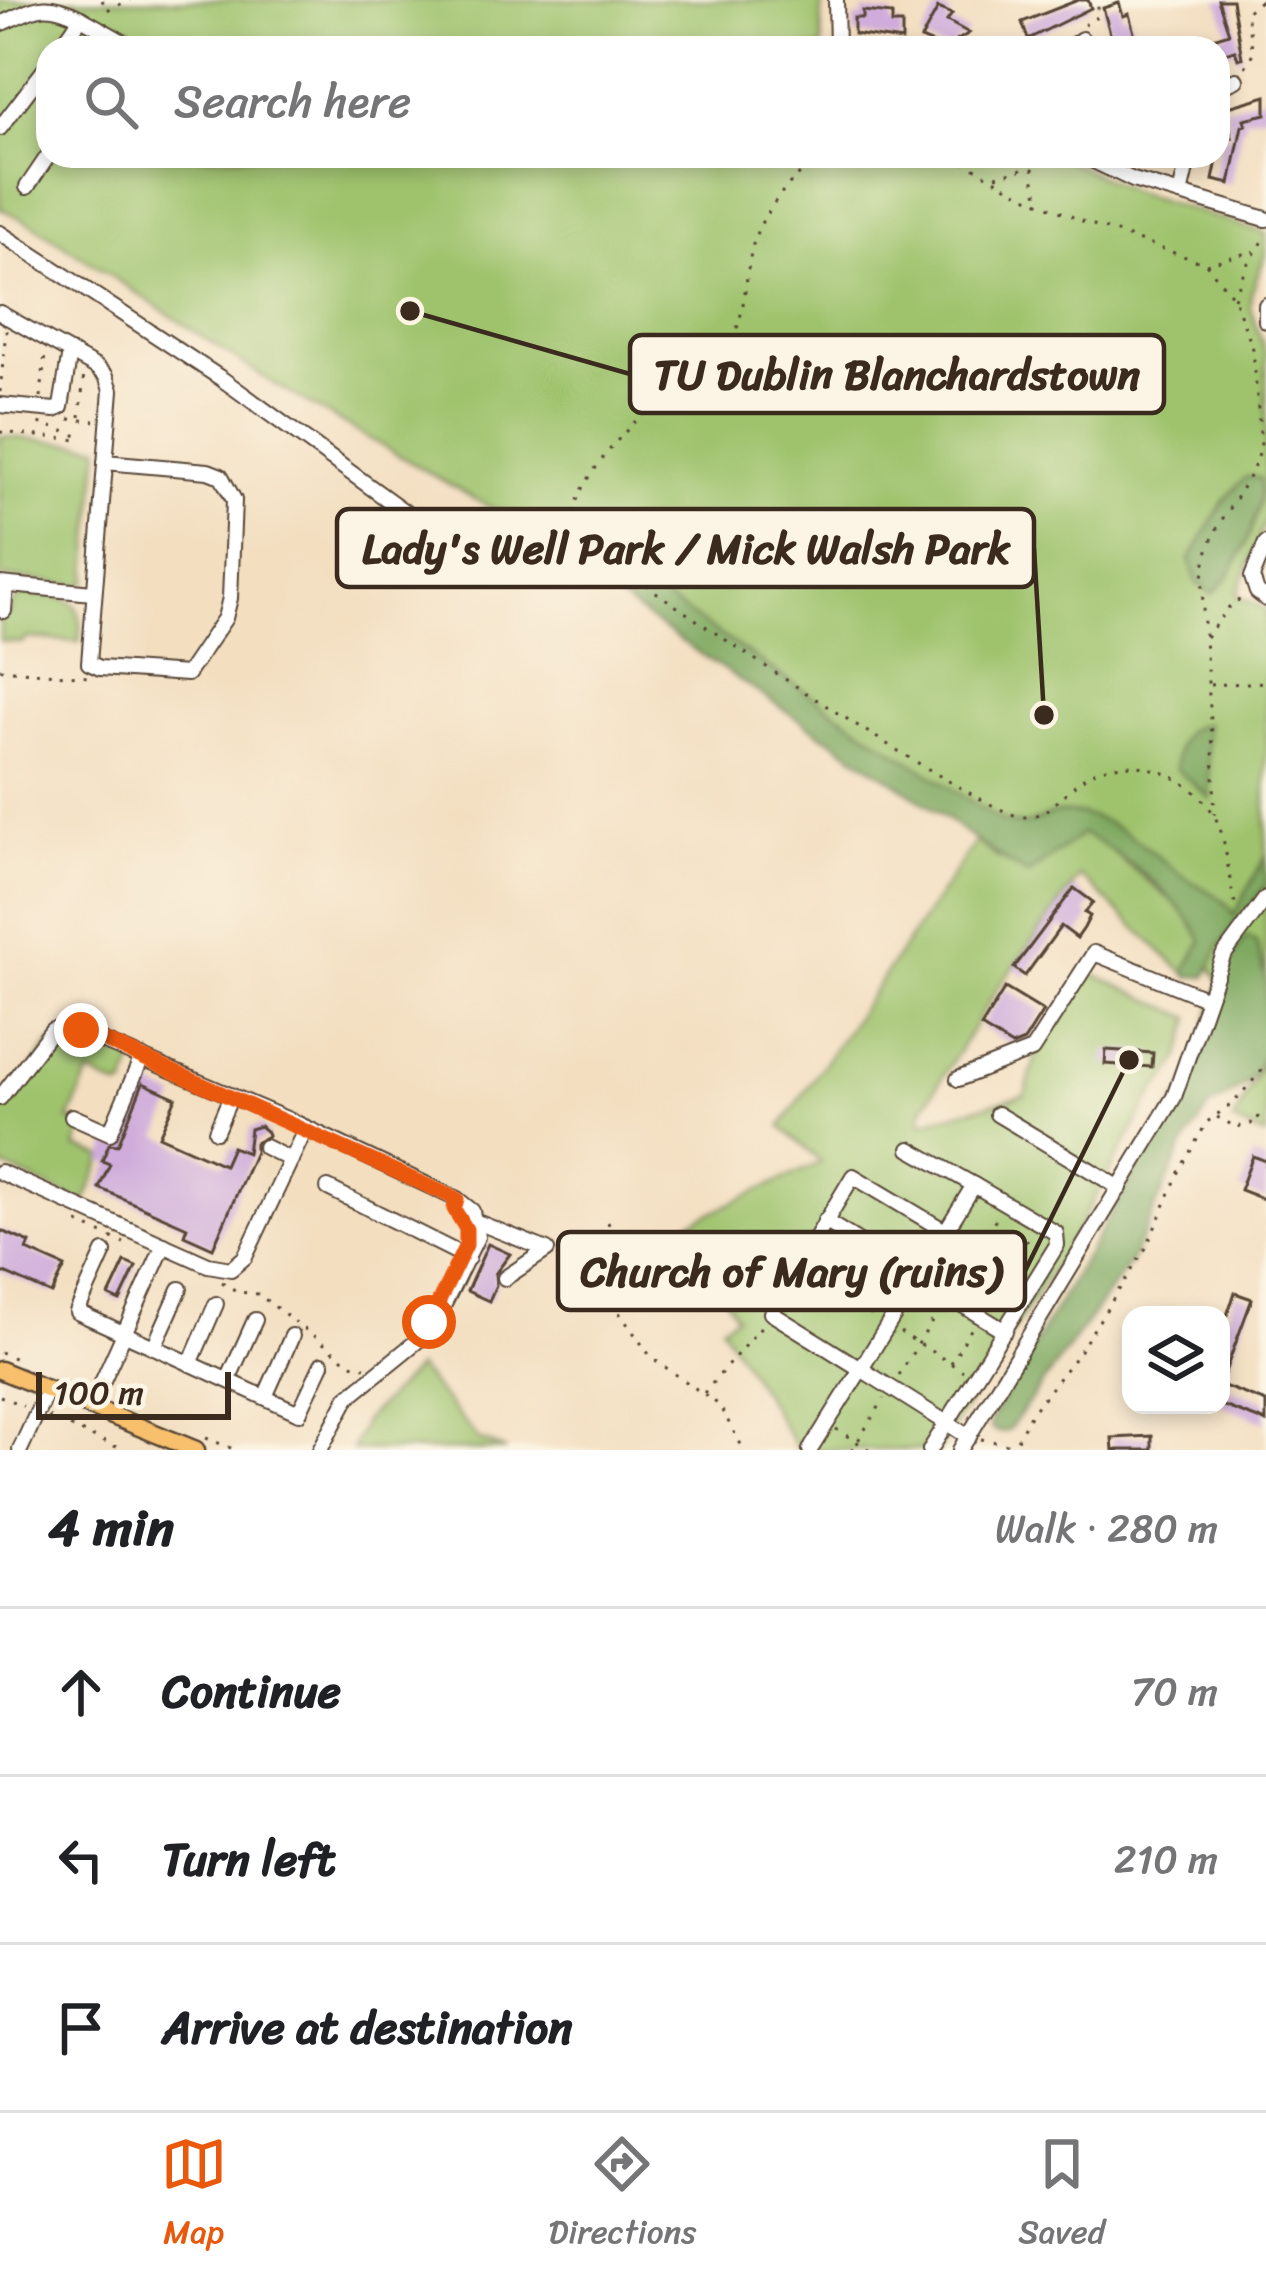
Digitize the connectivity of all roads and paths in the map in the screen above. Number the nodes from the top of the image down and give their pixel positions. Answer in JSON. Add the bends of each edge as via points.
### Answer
{"nodes":[{"id":1,"x":102,"y":0,"type":"edge"},
{"id":2,"x":130,"y":0,"type":"edge"},
{"id":3,"x":836,"y":0,"type":"edge"},
{"id":4,"x":1262,"y":2,"type":"edge"},
{"id":5,"x":82,"y":18,"type":"junction"},
{"id":6,"x":0,"y":24,"type":"edge"},
{"id":7,"x":69,"y":36,"type":"edge"},
{"id":8,"x":111,"y":36,"type":"edge"},
{"id":9,"x":837,"y":36,"type":"edge"},
{"id":10,"x":1237,"y":80,"type":"joint"},
{"id":11,"x":36,"y":81,"type":"edge"},
{"id":12,"x":1230,"y":83,"type":"edge"},
{"id":13,"x":0,"y":128,"type":"edge"},
{"id":14,"x":41,"y":168,"type":"edge"},
{"id":15,"x":812,"y":168,"type":"edge"},
{"id":16,"x":976,"y":168,"type":"edge"},
{"id":17,"x":1023,"y":168,"type":"edge"},
{"id":18,"x":1035,"y":168,"type":"edge"},
{"id":19,"x":1108,"y":168,"type":"edge"},
{"id":20,"x":1186,"y":168,"type":"edge"},
{"id":21,"x":992,"y":176,"type":"junction"},
{"id":22,"x":28,"y":187,"type":"dead end"},
{"id":23,"x":1180,"y":194,"type":"junction"},
{"id":24,"x":1041,"y":203,"type":"junction"},
{"id":25,"x":1266,"y":220,"type":"edge"},
{"id":26,"x":0,"y":233,"type":"edge"},
{"id":27,"x":1266,"y":237,"type":"edge"},
{"id":28,"x":1256,"y":250,"type":"junction"},
{"id":29,"x":1206,"y":264,"type":"junction"},
{"id":30,"x":1234,"y":298,"type":"junction"},
{"id":31,"x":1266,"y":304,"type":"edge"},
{"id":32,"x":0,"y":313,"type":"edge"},
{"id":33,"x":1266,"y":322,"type":"edge"},
{"id":34,"x":6,"y":330,"type":"dead end"},
{"id":35,"x":46,"y":351,"type":"dead end"},
{"id":36,"x":70,"y":352,"type":"junction"},
{"id":37,"x":85,"y":371,"type":"dead end"},
{"id":38,"x":0,"y":394,"type":"edge"},
{"id":39,"x":40,"y":402,"type":"dead end"},
{"id":40,"x":0,"y":405,"type":"edge"},
{"id":41,"x":39,"y":416,"type":"dead end"},
{"id":42,"x":80,"y":420,"type":"dead end"},
{"id":43,"x":1263,"y":422,"type":"edge"},
{"id":44,"x":0,"y":432,"type":"edge"},
{"id":45,"x":105,"y":462,"type":"junction"},
{"id":46,"x":1266,"y":543,"type":"edge"},
{"id":47,"x":475,"y":563,"type":"dead end"},
{"id":48,"x":3,"y":585,"type":"edge"},
{"id":49,"x":93,"y":593,"type":"junction"},
{"id":50,"x":1262,"y":595,"type":"edge"},
{"id":51,"x":4,"y":611,"type":"dead end"},
{"id":52,"x":1205,"y":639,"type":"junction"},
{"id":53,"x":1266,"y":682,"type":"edge"},
{"id":54,"x":1208,"y":685,"type":"junction"},
{"id":55,"x":1214,"y":816,"type":"junction"},
{"id":56,"x":1266,"y":898,"type":"edge"},
{"id":57,"x":1235,"y":902,"type":"dead end"},
{"id":58,"x":1205,"y":998,"type":"junction"},
{"id":59,"x":142,"y":1057,"type":"junction"},
{"id":60,"x":1265,"y":1069,"type":"edge"},
{"id":61,"x":958,"y":1079,"type":"dead end"},
{"id":62,"x":231,"y":1096,"type":"junction"},
{"id":63,"x":0,"y":1098,"type":"edge"},
{"id":64,"x":997,"y":1114,"type":"dead end"},
{"id":65,"x":72,"y":1116,"type":"dead end"},
{"id":66,"x":1215,"y":1116,"type":"junction"},
{"id":67,"x":1266,"y":1121,"type":"edge"},
{"id":68,"x":306,"y":1128,"type":"junction"},
{"id":69,"x":216,"y":1131,"type":"dead end"},
{"id":70,"x":265,"y":1147,"type":"dead end"},
{"id":71,"x":910,"y":1149,"type":"dead end"},
{"id":72,"x":291,"y":1160,"type":"junction"},
{"id":73,"x":0,"y":1172,"type":"edge"},
{"id":74,"x":974,"y":1185,"type":"junction"},
{"id":75,"x":328,"y":1188,"type":"dead end"},
{"id":76,"x":1120,"y":1188,"type":"junction"},
{"id":77,"x":1005,"y":1203,"type":"junction"},
{"id":78,"x":75,"y":1222,"type":"dead end"},
{"id":79,"x":477,"y":1222,"type":"junction"},
{"id":80,"x":608,"y":1222,"type":"dead end"},
{"id":81,"x":826,"y":1222,"type":"junction"},
{"id":82,"x":1038,"y":1222,"type":"junction"},
{"id":83,"x":945,"y":1231,"type":"junction"},
{"id":84,"x":127,"y":1245,"type":"dead end"},
{"id":85,"x":164,"y":1245,"type":"junction"},
{"id":86,"x":976,"y":1250,"type":"junction"},
{"id":87,"x":104,"y":1252,"type":"dead end"},
{"id":88,"x":468,"y":1258,"type":"junction"},
{"id":89,"x":797,"y":1269,"type":"junction"},
{"id":90,"x":1008,"y":1270,"type":"junction"},
{"id":91,"x":206,"y":1276,"type":"dead end"},
{"id":92,"x":917,"y":1276,"type":"junction"},
{"id":93,"x":505,"y":1278,"type":"dead end"},
{"id":94,"x":1032,"y":1285,"type":"junction"},
{"id":95,"x":180,"y":1289,"type":"dead end"},
{"id":96,"x":948,"y":1296,"type":"junction"},
{"id":97,"x":216,"y":1304,"type":"dead end"},
{"id":98,"x":771,"y":1313,"type":"junction"},
{"id":99,"x":979,"y":1315,"type":"junction"},
{"id":100,"x":255,"y":1320,"type":"dead end"},
{"id":101,"x":883,"y":1321,"type":"junction"},
{"id":102,"x":1005,"y":1331,"type":"junction"},
{"id":103,"x":124,"y":1334,"type":"junction"},
{"id":104,"x":292,"y":1336,"type":"dead end"},
{"id":105,"x":919,"y":1343,"type":"junction"},
{"id":106,"x":154,"y":1347,"type":"junction"},
{"id":107,"x":951,"y":1363,"type":"junction"},
{"id":108,"x":190,"y":1364,"type":"junction"},
{"id":109,"x":322,"y":1364,"type":"dead end"},
{"id":110,"x":374,"y":1366,"type":"dead end"},
{"id":111,"x":861,"y":1369,"type":"junction"},
{"id":112,"x":0,"y":1370,"type":"edge"},
{"id":113,"x":975,"y":1378,"type":"junction"},
{"id":114,"x":228,"y":1380,"type":"junction"},
{"id":115,"x":891,"y":1388,"type":"junction"},
{"id":116,"x":47,"y":1391,"type":"junction"},
{"id":117,"x":703,"y":1394,"type":"junction"},
{"id":118,"x":0,"y":1396,"type":"edge"},
{"id":119,"x":265,"y":1397,"type":"junction"},
{"id":120,"x":91,"y":1409,"type":"junction"},
{"id":121,"x":38,"y":1413,"type":"junction"},
{"id":122,"x":826,"y":1423,"type":"junction"},
{"id":123,"x":946,"y":1423,"type":"junction"},
{"id":124,"x":967,"y":1440,"type":"edge"},
{"id":125,"x":857,"y":1442,"type":"junction"},
{"id":126,"x":1013,"y":1448,"type":"edge"},
{"id":127,"x":20,"y":1450,"type":"edge"},
{"id":128,"x":123,"y":1450,"type":"edge"},
{"id":129,"x":196,"y":1450,"type":"edge"},
{"id":130,"x":320,"y":1450,"type":"edge"},
{"id":131,"x":744,"y":1450,"type":"edge"},
{"id":132,"x":810,"y":1450,"type":"edge"},
{"id":133,"x":852,"y":1450,"type":"edge"},
{"id":134,"x":870,"y":1450,"type":"edge"},
{"id":135,"x":929,"y":1450,"type":"edge"}],
"edges":[{"from":1,"to":2,"type":"path","via":[[107,10]]},
{"from":3,"to":9,"type":"street"},
{"from":4,"to":10,"type":"path","via":[[1246,12],[1253,53]]},
{"from":5,"to":6,"type":"street","via":[[49,1]]},
{"from":5,"to":7,"type":"street"},
{"from":5,"to":8,"type":"street"},
{"from":10,"to":12,"type":"street"},
{"from":11,"to":13,"type":"street"},
{"from":14,"to":22,"type":"street"},
{"from":15,"to":55,"type":"path","via":[[793,180],[758,231],[738,327],[722,358],[672,387],[605,457],[586,482],[576,527],[684,610],[1003,813],[1042,813],[1083,778],[1132,764],[1184,784]]},
{"from":16,"to":21,"type":"path"},
{"from":17,"to":21,"type":"path"},
{"from":18,"to":24,"type":"path"},
{"from":19,"to":23,"type":"street"},
{"from":20,"to":23,"type":"street"},
{"from":21,"to":24,"type":"path"},
{"from":23,"to":25,"type":"street"},
{"from":24,"to":29,"type":"path"},
{"from":26,"to":47,"type":"street","via":[[222,379]]},
{"from":27,"to":28,"type":"path"},
{"from":28,"to":29,"type":"path"},
{"from":28,"to":30,"type":"path"},
{"from":29,"to":30,"type":"path"},
{"from":30,"to":43,"type":"path","via":[[1254,354]]},
{"from":31,"to":33,"type":"street"},
{"from":32,"to":36,"type":"street"},
{"from":34,"to":38,"type":"path"},
{"from":35,"to":39,"type":"path"},
{"from":36,"to":40,"type":"street","via":[[62,407]]},
{"from":36,"to":45,"type":"street","via":[[106,376],[111,390]]},
{"from":37,"to":42,"type":"path"},
{"from":41,"to":44,"type":"path","via":[[38,423],[78,440]]},
{"from":43,"to":52,"type":"path","via":[[1258,460],[1206,556]]},
{"from":45,"to":49,"type":"street"},
{"from":45,"to":49,"type":"street","via":[[221,476],[237,517],[230,598],[211,641],[181,676],[92,667]]},
{"from":46,"to":50,"type":"street","via":[[1252,577]]},
{"from":48,"to":49,"type":"street"},
{"from":48,"to":51,"type":"street"},
{"from":50,"to":52,"type":"path","via":[[1232,603]]},
{"from":52,"to":54,"type":"path"},
{"from":53,"to":54,"type":"path"},
{"from":54,"to":55,"type":"path"},
{"from":55,"to":57,"type":"path"},
{"from":56,"to":58,"type":"street","via":[[1223,956]]},
{"from":58,"to":61,"type":"street","via":[[1094,953],[1031,1051]]},
{"from":58,"to":76,"type":"street","via":[[1174,1097]]},
{"from":59,"to":62,"type":"street"},
{"from":59,"to":63,"type":"street","via":[[59,1026]]},
{"from":59,"to":65,"type":"street","via":[[110,1133]]},
{"from":60,"to":66,"type":"path"},
{"from":62,"to":68,"type":"street"},
{"from":62,"to":69,"type":"street"},
{"from":64,"to":76,"type":"street"},
{"from":66,"to":67,"type":"path","via":[[1235,1127],[1255,1116]]},
{"from":66,"to":126,"type":"path","via":[[1180,1170],[1146,1248]]},
{"from":68,"to":72,"type":"street"},
{"from":68,"to":79,"type":"street","via":[[457,1199]]},
{"from":70,"to":72,"type":"street"},
{"from":71,"to":74,"type":"street"},
{"from":72,"to":85,"type":"street","via":[[239,1265],[221,1269]]},
{"from":73,"to":85,"type":"street"},
{"from":74,"to":77,"type":"street"},
{"from":74,"to":83,"type":"street"},
{"from":75,"to":88,"type":"street"},
{"from":76,"to":124,"type":"street"},
{"from":77,"to":82,"type":"street"},
{"from":77,"to":86,"type":"path"},
{"from":78,"to":84,"type":"path"},
{"from":79,"to":88,"type":"street"},
{"from":79,"to":93,"type":"street","via":[[547,1250]]},
{"from":80,"to":117,"type":"path","via":[[622,1263],[613,1304],[651,1357]]},
{"from":81,"to":83,"type":"street","via":[[853,1176]]},
{"from":81,"to":89,"type":"street"},
{"from":81,"to":92,"type":"street"},
{"from":82,"to":90,"type":"path"},
{"from":82,"to":94,"type":"street","via":[[1059,1240]]},
{"from":83,"to":86,"type":"path"},
{"from":83,"to":92,"type":"street"},
{"from":85,"to":103,"type":"street"},
{"from":86,"to":90,"type":"path"},
{"from":86,"to":96,"type":"path"},
{"from":87,"to":103,"type":"street","via":[[77,1312]]},
{"from":88,"to":130,"type":"street","via":[[432,1329],[348,1397]]},
{"from":89,"to":98,"type":"street"},
{"from":89,"to":101,"type":"path"},
{"from":90,"to":94,"type":"path"},
{"from":90,"to":99,"type":"path"},
{"from":91,"to":110,"type":"path","via":[[258,1294],[351,1364]]},
{"from":92,"to":96,"type":"street"},
{"from":92,"to":101,"type":"street"},
{"from":94,"to":102,"type":"street"},
{"from":95,"to":106,"type":"street"},
{"from":96,"to":99,"type":"street"},
{"from":96,"to":105,"type":"path"},
{"from":97,"to":108,"type":"street"},
{"from":98,"to":111,"type":"street"},
{"from":98,"to":117,"type":"path"},
{"from":99,"to":102,"type":"street"},
{"from":99,"to":107,"type":"path"},
{"from":100,"to":114,"type":"street"},
{"from":101,"to":105,"type":"path"},
{"from":101,"to":111,"type":"street"},
{"from":102,"to":113,"type":"street"},
{"from":103,"to":106,"type":"street"},
{"from":103,"to":120,"type":"street"},
{"from":104,"to":119,"type":"street"},
{"from":105,"to":107,"type":"path"},
{"from":105,"to":115,"type":"path"},
{"from":106,"to":108,"type":"street"},
{"from":107,"to":113,"type":"path"},
{"from":108,"to":114,"type":"street"},
{"from":109,"to":119,"type":"street","via":[[299,1412]]},
{"from":111,"to":115,"type":"street"},
{"from":111,"to":122,"type":"street"},
{"from":112,"to":116,"type":"main road"},
{"from":113,"to":123,"type":"street"},
{"from":114,"to":119,"type":"street"},
{"from":115,"to":123,"type":"street"},
{"from":115,"to":125,"type":"path"},
{"from":116,"to":120,"type":"main road"},
{"from":116,"to":121,"type":"street"},
{"from":117,"to":131,"type":"path","via":[[719,1405]]},
{"from":118,"to":121,"type":"path"},
{"from":120,"to":129,"type":"main road"},
{"from":121,"to":127,"type":"street"},
{"from":121,"to":128,"type":"path"},
{"from":122,"to":125,"type":"path"},
{"from":122,"to":132,"type":"street"},
{"from":123,"to":124,"type":"street"},
{"from":123,"to":135,"type":"street"},
{"from":124,"to":126,"type":"path"},
{"from":125,"to":133,"type":"path"},
{"from":125,"to":134,"type":"path"}]}
